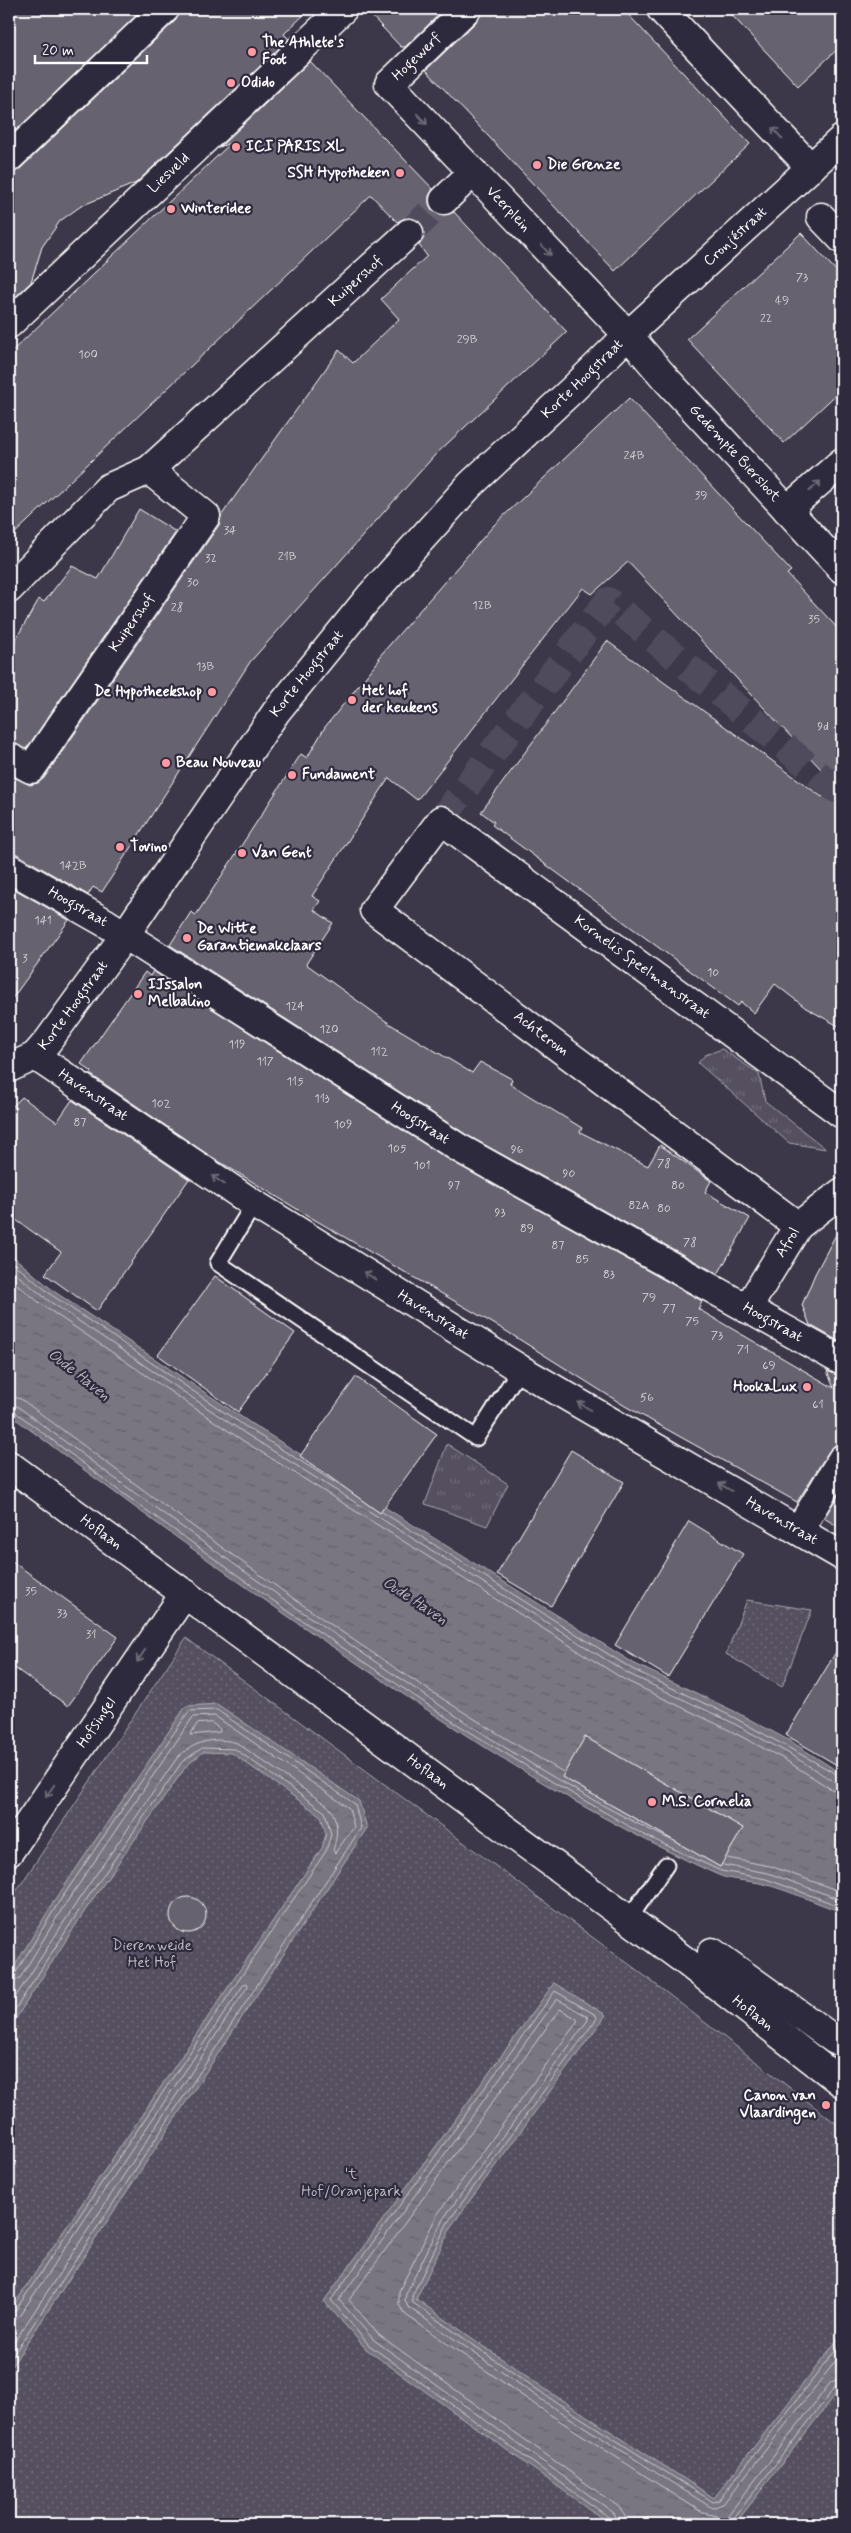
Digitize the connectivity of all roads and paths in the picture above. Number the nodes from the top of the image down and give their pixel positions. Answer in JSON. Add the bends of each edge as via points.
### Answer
{"nodes":[{"id":1,"x":165,"y":9,"type":"edge"},
{"id":2,"x":467,"y":9,"type":"edge"},
{"id":3,"x":661,"y":9,"type":"edge"},
{"id":4,"x":336,"y":15,"type":"edge"},
{"id":5,"x":389,"y":84,"type":"joint"},
{"id":6,"x":842,"y":139,"type":"edge"},
{"id":7,"x":9,"y":158,"type":"edge"},
{"id":8,"x":811,"y":168,"type":"junction"},
{"id":9,"x":473,"y":172,"type":"junction"},
{"id":10,"x":444,"y":200,"type":"tunnel mouth"},
{"id":11,"x":821,"y":217,"type":"dead end"},
{"id":12,"x":409,"y":233,"type":"tunnel mouth"},
{"id":13,"x":842,"y":239,"type":"edge"},
{"id":14,"x":9,"y":324,"type":"edge"},
{"id":15,"x":628,"y":335,"type":"junction"},
{"id":16,"x":842,"y":462,"type":"edge"},
{"id":17,"x":149,"y":470,"type":"junction"},
{"id":18,"x":787,"y":510,"type":"junction"},
{"id":19,"x":842,"y":569,"type":"edge"},
{"id":20,"x":9,"y":589,"type":"edge"},
{"id":21,"x":9,"y":756,"type":"edge"},
{"id":22,"x":441,"y":820,"type":"joint"},
{"id":23,"x":9,"y":868,"type":"edge"},
{"id":24,"x":125,"y":935,"type":"junction"},
{"id":25,"x":35,"y":1056,"type":"junction"},
{"id":26,"x":9,"y":1068,"type":"edge"},
{"id":27,"x":842,"y":1114,"type":"edge"},
{"id":28,"x":842,"y":1192,"type":"edge"},
{"id":29,"x":254,"y":1204,"type":"junction"},
{"id":30,"x":798,"y":1226,"type":"junction"},
{"id":31,"x":747,"y":1309,"type":"junction"},
{"id":32,"x":842,"y":1361,"type":"edge"},
{"id":33,"x":520,"y":1369,"type":"junction"},
{"id":34,"x":842,"y":1459,"type":"edge"},
{"id":35,"x":9,"y":1465,"type":"edge"},
{"id":36,"x":799,"y":1530,"type":"junction"},
{"id":37,"x":842,"y":1556,"type":"edge"},
{"id":38,"x":184,"y":1593,"type":"junction"},
{"id":39,"x":9,"y":1852,"type":"edge"},
{"id":40,"x":666,"y":1865,"type":"dead end"},
{"id":41,"x":628,"y":1920,"type":"junction"},
{"id":42,"x":712,"y":1952,"type":"dead end"},
{"id":43,"x":834,"y":2045,"type":"edge"},
{"id":44,"x":842,"y":2083,"type":"edge"}],
"edges":[{"from":1,"to":7,"type":"street"},
{"from":2,"to":5,"type":"street","name":"Hogewerf"},
{"from":8,"to":3,"type":"street","one_way":true},
{"from":4,"to":14,"type":"street","name":"Liesveld"},
{"from":5,"to":9,"type":"street","name":"Veerplein","one_way":true},
{"from":6,"to":8,"type":"street","name":"Cronjéstraat"},
{"from":8,"to":15,"type":"street","name":"Cronjéstraat"},
{"from":9,"to":10,"type":"street"},
{"from":9,"to":15,"type":"street","name":"Veerplein","one_way":true},
{"from":11,"to":13,"type":"street"},
{"from":12,"to":17,"type":"street","name":"Kuipershof"},
{"from":15,"to":18,"type":"street","name":"Gedempte Biersloot"},
{"from":15,"to":24,"type":"street","name":"Korte Hoogstraat","via":[[470,485],[371,595],[276,712]]},
{"from":18,"to":16,"type":"street","one_way":true},
{"from":17,"to":20,"type":"street","name":"Kuipershof","via":[[108,488]]},
{"from":17,"to":21,"type":"street","name":"Kuipershof","via":[[206,516],[31,769]]},
{"from":18,"to":19,"type":"street","name":"Gedempte Biersloot"},
{"from":22,"to":27,"type":"street","name":"Kornelis Speelmanstraat"},
{"from":22,"to":30,"type":"street","name":"Achterom","via":[[374,910]]},
{"from":23,"to":24,"type":"street","name":"Hoogstraat"},
{"from":24,"to":25,"type":"street","name":"Korte Hoogstraat"},
{"from":24,"to":31,"type":"street","name":"Hoogstraat","via":[[459,1148]]},
{"from":25,"to":26,"type":"street"},
{"from":29,"to":25,"type":"street","name":"Havenstraat","one_way":true},
{"from":28,"to":30,"type":"street","name":"Afrol"},
{"from":33,"to":29,"type":"street","name":"Havenstraat","one_way":true},
{"from":29,"to":33,"type":"lane","via":[[218,1262],[476,1438]]},
{"from":30,"to":31,"type":"street","name":"Afrol"},
{"from":31,"to":32,"type":"street","name":"Hoogstraat"},
{"from":36,"to":33,"type":"street","name":"Havenstraat","one_way":true},
{"from":34,"to":36,"type":"street"},
{"from":35,"to":38,"type":"street","name":"Hoflaan"},
{"from":36,"to":37,"type":"street","name":"Havenstraat"},
{"from":38,"to":39,"type":"street","name":"Hofsingel","one_way":true},
{"from":38,"to":41,"type":"street","name":"Hoflaan"},
{"from":40,"to":41,"type":"lane"},
{"from":41,"to":44,"type":"street","name":"Hoflaan"},
{"from":42,"to":43,"type":"street"}]}
